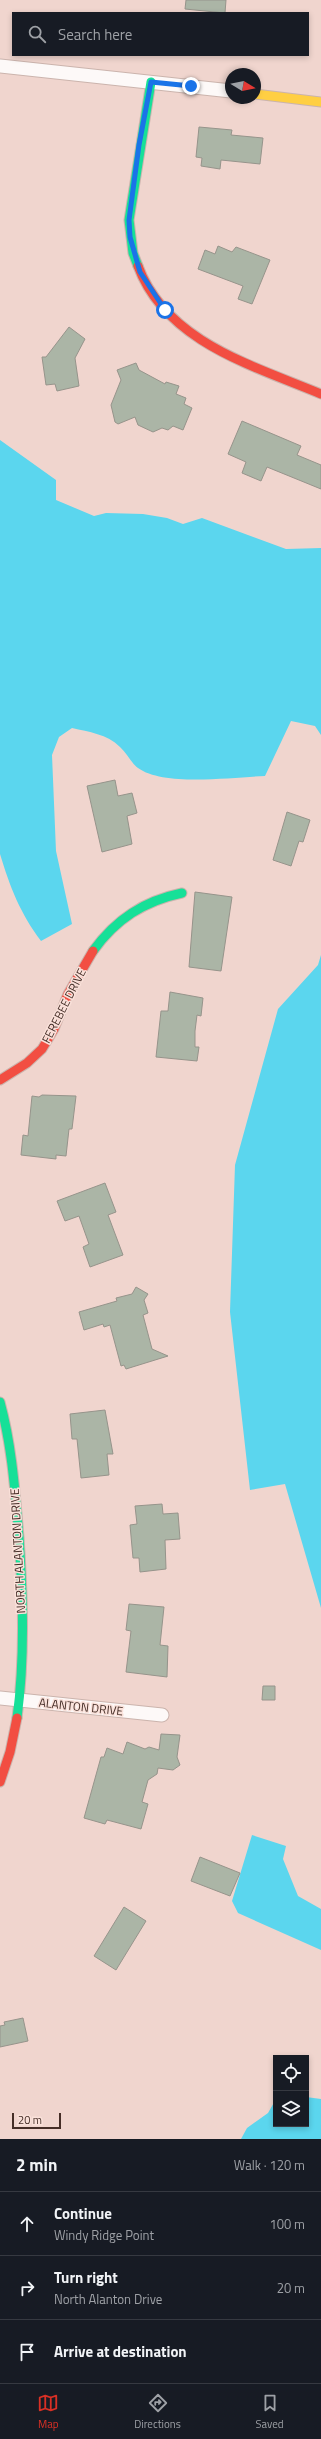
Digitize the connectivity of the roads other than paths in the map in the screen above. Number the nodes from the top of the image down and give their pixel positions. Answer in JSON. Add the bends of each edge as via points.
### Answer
{"nodes":[{"id":1,"x":0,"y":66,"type":"edge"},
{"id":2,"x":151,"y":82,"type":"junction"},
{"id":3,"x":225,"y":90,"type":"edge"},
{"id":4,"x":261,"y":95,"type":"edge"},
{"id":5,"x":321,"y":102,"type":"edge"},
{"id":6,"x":321,"y":394,"type":"edge"},
{"id":7,"x":182,"y":893,"type":"dead end"},
{"id":8,"x":0,"y":1080,"type":"edge"},
{"id":9,"x":0,"y":1402,"type":"edge"},
{"id":10,"x":0,"y":1698,"type":"edge"},
{"id":11,"x":18,"y":1700,"type":"junction"},
{"id":12,"x":162,"y":1716,"type":"dead end"},
{"id":13,"x":0,"y":1782,"type":"edge"}],
"edges":[{"from":1,"to":2,"type":"street"},
{"from":2,"to":3,"type":"street"},
{"from":2,"to":6,"type":"street","via":[[129,220],[133,253],[140,272],[155,297],[181,327],[208,345]]},
{"from":4,"to":5,"type":"street"},
{"from":7,"to":8,"type":"street","name":"FEREBEE DRIVE","via":[[152,899],[121,919],[80,972],[43,1048],[25,1065]]},
{"from":9,"to":11,"type":"street","name":"NORTH ALANTON DRIVE","via":[[10,1442],[20,1554],[22,1632]]},
{"from":10,"to":11,"type":"street","name":"ALANTON DRIVE"},
{"from":11,"to":12,"type":"street","name":"ALANTON DRIVE"},
{"from":11,"to":13,"type":"street","name":"NORTH ALANTON DRIVE","via":[[12,1738]]}]}
